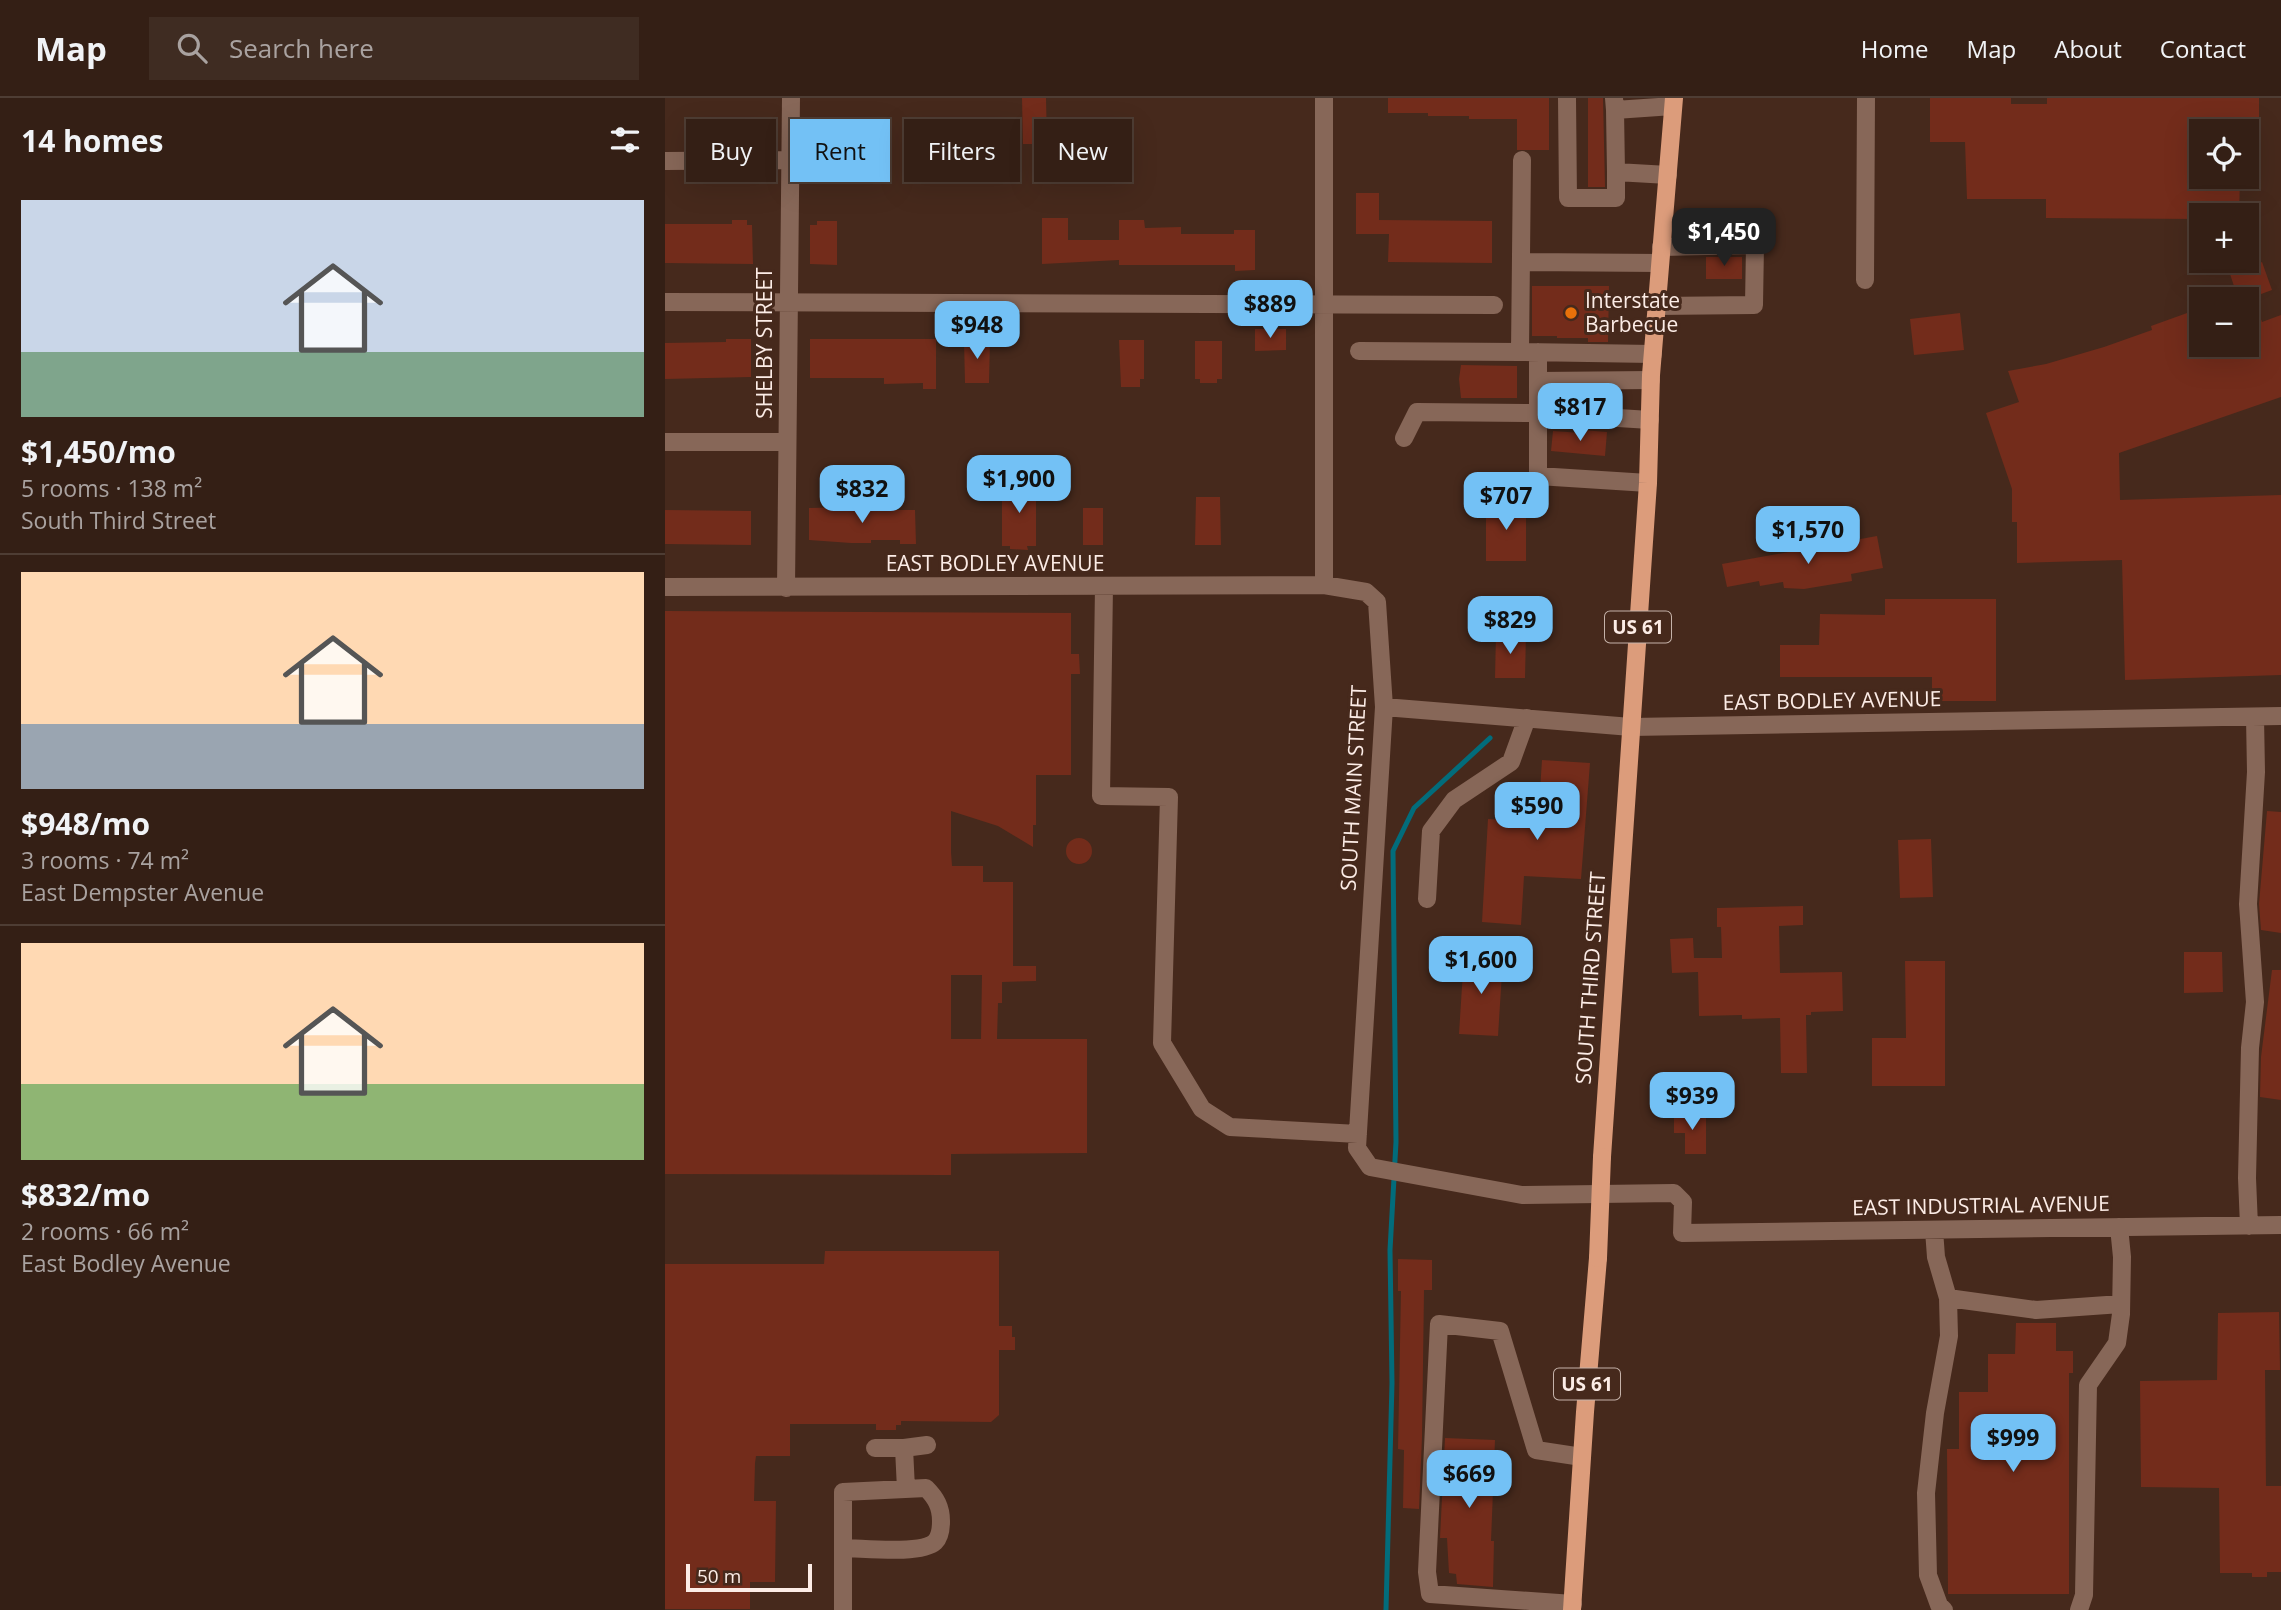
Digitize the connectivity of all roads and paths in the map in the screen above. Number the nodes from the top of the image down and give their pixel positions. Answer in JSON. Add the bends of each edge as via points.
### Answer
{"nodes":[{"id":1,"x":791,"y":98,"type":"edge"},
{"id":2,"x":1324,"y":98,"type":"edge"},
{"id":3,"x":1567,"y":98,"type":"edge"},
{"id":4,"x":1866,"y":98,"type":"edge"},
{"id":5,"x":1674,"y":102,"type":"edge"},
{"id":6,"x":1614,"y":104,"type":"edge"},
{"id":7,"x":791,"y":119,"type":"edge"},
{"id":8,"x":790,"y":160,"type":"joint"},
{"id":9,"x":1522,"y":160,"type":"dead end"},
{"id":10,"x":665,"y":161,"type":"edge"},
{"id":11,"x":1616,"y":172,"type":"junction"},
{"id":12,"x":1668,"y":175,"type":"junction"},
{"id":13,"x":1661,"y":255,"type":"junction"},
{"id":14,"x":1522,"y":262,"type":"junction"},
{"id":15,"x":1865,"y":280,"type":"dead end"},
{"id":16,"x":665,"y":302,"type":"edge"},
{"id":17,"x":788,"y":302,"type":"junction"},
{"id":18,"x":1324,"y":305,"type":"junction"},
{"id":19,"x":1494,"y":305,"type":"dead end"},
{"id":20,"x":1657,"y":306,"type":"junction"},
{"id":21,"x":1359,"y":351,"type":"dead end"},
{"id":22,"x":1529,"y":352,"type":"junction"},
{"id":23,"x":1653,"y":354,"type":"junction"},
{"id":24,"x":1651,"y":380,"type":"junction"},
{"id":25,"x":1538,"y":382,"type":"junction"},
{"id":26,"x":1538,"y":413,"type":"junction"},
{"id":27,"x":1650,"y":420,"type":"junction"},
{"id":28,"x":1404,"y":438,"type":"dead end"},
{"id":29,"x":665,"y":442,"type":"edge"},
{"id":30,"x":787,"y":442,"type":"junction"},
{"id":31,"x":1648,"y":483,"type":"junction"},
{"id":32,"x":1324,"y":585,"type":"junction"},
{"id":33,"x":1104,"y":586,"type":"junction"},
{"id":34,"x":665,"y":587,"type":"edge"},
{"id":35,"x":786,"y":588,"type":"junction"},
{"id":36,"x":1384,"y":706,"type":"junction"},
{"id":37,"x":2281,"y":716,"type":"edge"},
{"id":38,"x":2255,"y":717,"type":"junction"},
{"id":39,"x":1527,"y":718,"type":"junction"},
{"id":40,"x":1631,"y":727,"type":"junction"},
{"id":41,"x":1427,"y":899,"type":"dead end"},
{"id":42,"x":1358,"y":1133,"type":"junction"},
{"id":43,"x":2281,"y":1225,"type":"edge"},
{"id":44,"x":2249,"y":1226,"type":"junction"},
{"id":45,"x":2119,"y":1227,"type":"junction"},
{"id":46,"x":1934,"y":1230,"type":"junction"},
{"id":47,"x":1682,"y":1233,"type":"joint"},
{"id":48,"x":1948,"y":1298,"type":"junction"},
{"id":49,"x":2121,"y":1304,"type":"junction"},
{"id":50,"x":927,"y":1445,"type":"dead end"},
{"id":51,"x":876,"y":1448,"type":"dead end"},
{"id":52,"x":904,"y":1448,"type":"junction"},
{"id":53,"x":1582,"y":1457,"type":"junction"},
{"id":54,"x":906,"y":1489,"type":"junction"},
{"id":55,"x":843,"y":1548,"type":"junction"},
{"id":56,"x":1573,"y":1607,"type":"edge"},
{"id":57,"x":843,"y":1610,"type":"edge"},
{"id":58,"x":1944,"y":1610,"type":"edge"},
{"id":59,"x":2079,"y":1610,"type":"edge"}],
"edges":[{"from":1,"to":7,"type":"street","name":"SHELBY STREET"},
{"from":2,"to":18,"type":"street"},
{"from":3,"to":11,"type":"street","via":[[1568,198],[1616,198]]},
{"from":4,"to":15,"type":"street"},
{"from":5,"to":6,"type":"street"},
{"from":5,"to":12,"type":"main road","name":"SOUTH THIRD STREET","number":"US 61"},
{"from":6,"to":11,"type":"street"},
{"from":8,"to":10,"type":"street"},
{"from":8,"to":17,"type":"street","name":"SHELBY STREET"},
{"from":9,"to":14,"type":"street"},
{"from":11,"to":12,"type":"street"},
{"from":12,"to":13,"type":"main road","name":"SOUTH THIRD STREET","number":"US 61"},
{"from":13,"to":14,"type":"street"},
{"from":13,"to":20,"type":"main road","name":"SOUTH THIRD STREET","number":"US 61"},
{"from":13,"to":20,"type":"street","via":[[1755,245],[1754,305]]},
{"from":14,"to":22,"type":"street"},
{"from":16,"to":17,"type":"street"},
{"from":17,"to":18,"type":"street"},
{"from":17,"to":30,"type":"street","name":"SHELBY STREET"},
{"from":18,"to":19,"type":"street"},
{"from":18,"to":32,"type":"street"},
{"from":20,"to":23,"type":"main road","name":"SOUTH THIRD STREET","number":"US 61"},
{"from":21,"to":22,"type":"street"},
{"from":22,"to":23,"type":"street"},
{"from":22,"to":25,"type":"street"},
{"from":23,"to":24,"type":"main road","name":"SOUTH THIRD STREET","number":"US 61"},
{"from":24,"to":25,"type":"street"},
{"from":24,"to":27,"type":"main road","name":"SOUTH THIRD STREET","number":"US 61"},
{"from":25,"to":26,"type":"street"},
{"from":26,"to":27,"type":"street"},
{"from":26,"to":28,"type":"street","via":[[1417,412]]},
{"from":26,"to":31,"type":"street","via":[[1538,476]]},
{"from":27,"to":31,"type":"main road","name":"SOUTH THIRD STREET","number":"US 61"},
{"from":29,"to":30,"type":"street"},
{"from":30,"to":35,"type":"street","name":"SHELBY STREET"},
{"from":31,"to":40,"type":"main road","name":"SOUTH THIRD STREET","number":"US 61"},
{"from":32,"to":33,"type":"street","name":"EAST BODLEY AVENUE"},
{"from":32,"to":36,"type":"street","name":"SOUTH MAIN STREET","via":[[1366,592],[1377,602]]},
{"from":33,"to":35,"type":"street","name":"EAST BODLEY AVENUE"},
{"from":33,"to":42,"type":"street","via":[[1101,796],[1169,797],[1162,1043],[1202,1109],[1230,1126]]},
{"from":34,"to":35,"type":"street","name":"EAST BODLEY AVENUE"},
{"from":36,"to":39,"type":"street","name":"EAST BODLEY AVENUE"},
{"from":36,"to":42,"type":"street","name":"SOUTH MAIN STREET"},
{"from":37,"to":38,"type":"street","name":"EAST BODLEY AVENUE"},
{"from":38,"to":40,"type":"street","name":"EAST BODLEY AVENUE"},
{"from":38,"to":44,"type":"street","via":[[2248,904],[2255,1002],[2250,1048]]},
{"from":39,"to":40,"type":"street","name":"EAST BODLEY AVENUE"},
{"from":39,"to":41,"type":"street","via":[[1511,762],[1454,800],[1431,831]]},
{"from":40,"to":53,"type":"main road","name":"SOUTH THIRD STREET","number":"US 61","bridge":true},
{"from":42,"to":47,"type":"street","name":"SOUTH MAIN STREET","via":[[1357,1148],[1370,1167],[1522,1195],[1674,1193],[1683,1202]]},
{"from":43,"to":44,"type":"street","name":"EAST INDUSTRIAL AVENUE"},
{"from":44,"to":45,"type":"street","name":"EAST INDUSTRIAL AVENUE"},
{"from":45,"to":46,"type":"street","name":"EAST INDUSTRIAL AVENUE"},
{"from":45,"to":49,"type":"street"},
{"from":46,"to":47,"type":"street","name":"EAST INDUSTRIAL AVENUE"},
{"from":46,"to":48,"type":"street","via":[[1935,1257]]},
{"from":48,"to":49,"type":"street","via":[[2036,1310]]},
{"from":48,"to":58,"type":"street","via":[[1949,1336],[1926,1493],[1928,1574]]},
{"from":49,"to":59,"type":"street","via":[[2117,1343],[2088,1385],[2084,1595]]},
{"from":50,"to":52,"type":"street"},
{"from":51,"to":52,"type":"street"},
{"from":52,"to":54,"type":"street"},
{"from":53,"to":56,"type":"main road","name":"SOUTH THIRD STREET","number":"US 61"},
{"from":53,"to":56,"type":"street","via":[[1536,1450],[1500,1331],[1439,1324],[1427,1572],[1430,1594]]},
{"from":54,"to":55,"type":"street","via":[[843,1492]]},
{"from":54,"to":55,"type":"street","via":[[926,1488],[935,1497],[941,1512],[941,1530],[935,1542],[918,1549]]},
{"from":55,"to":57,"type":"street"}]}
